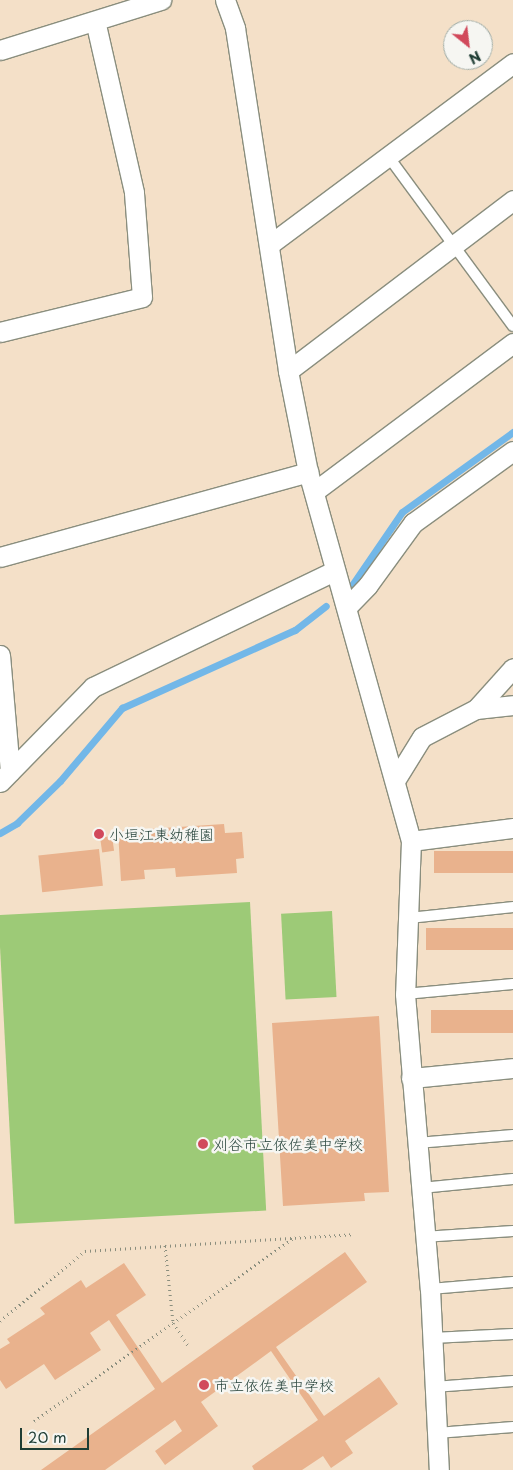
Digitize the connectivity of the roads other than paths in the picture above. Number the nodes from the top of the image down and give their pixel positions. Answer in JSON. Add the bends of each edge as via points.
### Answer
{"nodes":[{"id":1,"x":161,"y":0,"type":"edge"},
{"id":2,"x":226,"y":0,"type":"edge"},
{"id":3,"x":95,"y":20,"type":"junction"},
{"id":4,"x":0,"y":50,"type":"edge"},
{"id":5,"x":513,"y":63,"type":"edge"},
{"id":6,"x":388,"y":156,"type":"junction"},
{"id":7,"x":513,"y":200,"type":"edge"},
{"id":8,"x":269,"y":245,"type":"junction"},
{"id":9,"x":452,"y":245,"type":"junction"},
{"id":10,"x":513,"y":326,"type":"edge"},
{"id":11,"x":0,"y":332,"type":"edge"},
{"id":12,"x":513,"y":344,"type":"edge"},
{"id":13,"x":288,"y":371,"type":"junction"},
{"id":14,"x":513,"y":451,"type":"edge"},
{"id":15,"x":308,"y":472,"type":"junction"},
{"id":16,"x":315,"y":491,"type":"junction"},
{"id":17,"x":0,"y":557,"type":"edge"},
{"id":18,"x":334,"y":571,"type":"junction"},
{"id":19,"x":347,"y":607,"type":"junction"},
{"id":20,"x":0,"y":655,"type":"edge"},
{"id":21,"x":513,"y":668,"type":"edge"},
{"id":22,"x":513,"y":705,"type":"edge"},
{"id":23,"x":476,"y":709,"type":"junction"},
{"id":24,"x":5,"y":777,"type":"edge"},
{"id":25,"x":396,"y":780,"type":"junction"},
{"id":26,"x":513,"y":828,"type":"edge"},
{"id":27,"x":411,"y":841,"type":"junction"},
{"id":28,"x":513,"y":907,"type":"edge"},
{"id":29,"x":409,"y":918,"type":"junction"},
{"id":30,"x":513,"y":984,"type":"edge"},
{"id":31,"x":405,"y":994,"type":"junction"},
{"id":32,"x":513,"y":1068,"type":"edge"},
{"id":33,"x":410,"y":1078,"type":"junction"},
{"id":34,"x":513,"y":1135,"type":"edge"},
{"id":35,"x":418,"y":1143,"type":"junction"},
{"id":36,"x":513,"y":1179,"type":"edge"},
{"id":37,"x":421,"y":1188,"type":"junction"},
{"id":38,"x":513,"y":1231,"type":"edge"},
{"id":39,"x":423,"y":1237,"type":"junction"},
{"id":40,"x":513,"y":1282,"type":"edge"},
{"id":41,"x":430,"y":1290,"type":"junction"},
{"id":42,"x":513,"y":1334,"type":"edge"},
{"id":43,"x":432,"y":1338,"type":"junction"},
{"id":44,"x":513,"y":1381,"type":"edge"},
{"id":45,"x":434,"y":1387,"type":"junction"},
{"id":46,"x":513,"y":1428,"type":"edge"},
{"id":47,"x":436,"y":1433,"type":"junction"},
{"id":48,"x":439,"y":1470,"type":"edge"}],
"edges":[{"from":1,"to":3,"type":"street"},
{"from":2,"to":8,"type":"street","via":[[235,28]]},
{"from":3,"to":4,"type":"street"},
{"from":3,"to":11,"type":"street","via":[[134,192],[142,297]]},
{"from":5,"to":6,"type":"street"},
{"from":6,"to":8,"type":"street"},
{"from":6,"to":9,"type":"lane"},
{"from":7,"to":9,"type":"street"},
{"from":8,"to":13,"type":"street"},
{"from":9,"to":10,"type":"lane"},
{"from":9,"to":13,"type":"street"},
{"from":12,"to":16,"type":"street"},
{"from":13,"to":15,"type":"street"},
{"from":14,"to":19,"type":"street","via":[[413,523],[368,586]]},
{"from":15,"to":16,"type":"street"},
{"from":15,"to":17,"type":"street"},
{"from":16,"to":18,"type":"street"},
{"from":18,"to":19,"type":"street"},
{"from":18,"to":24,"type":"street","via":[[93,686]]},
{"from":19,"to":25,"type":"street"},
{"from":20,"to":24,"type":"street"},
{"from":21,"to":23,"type":"street"},
{"from":22,"to":23,"type":"street"},
{"from":23,"to":25,"type":"street","via":[[422,737]]},
{"from":25,"to":27,"type":"street"},
{"from":26,"to":27,"type":"street"},
{"from":27,"to":29,"type":"street"},
{"from":28,"to":29,"type":"lane"},
{"from":29,"to":31,"type":"street"},
{"from":30,"to":31,"type":"lane"},
{"from":31,"to":33,"type":"street"},
{"from":32,"to":33,"type":"street"},
{"from":33,"to":35,"type":"street"},
{"from":34,"to":35,"type":"lane"},
{"from":35,"to":37,"type":"street"},
{"from":36,"to":37,"type":"lane"},
{"from":37,"to":39,"type":"street"},
{"from":38,"to":39,"type":"lane"},
{"from":39,"to":41,"type":"street"},
{"from":40,"to":41,"type":"lane"},
{"from":41,"to":43,"type":"street"},
{"from":42,"to":43,"type":"lane"},
{"from":43,"to":45,"type":"street"},
{"from":44,"to":45,"type":"lane"},
{"from":45,"to":47,"type":"street"},
{"from":46,"to":47,"type":"lane"},
{"from":47,"to":48,"type":"street"}]}
